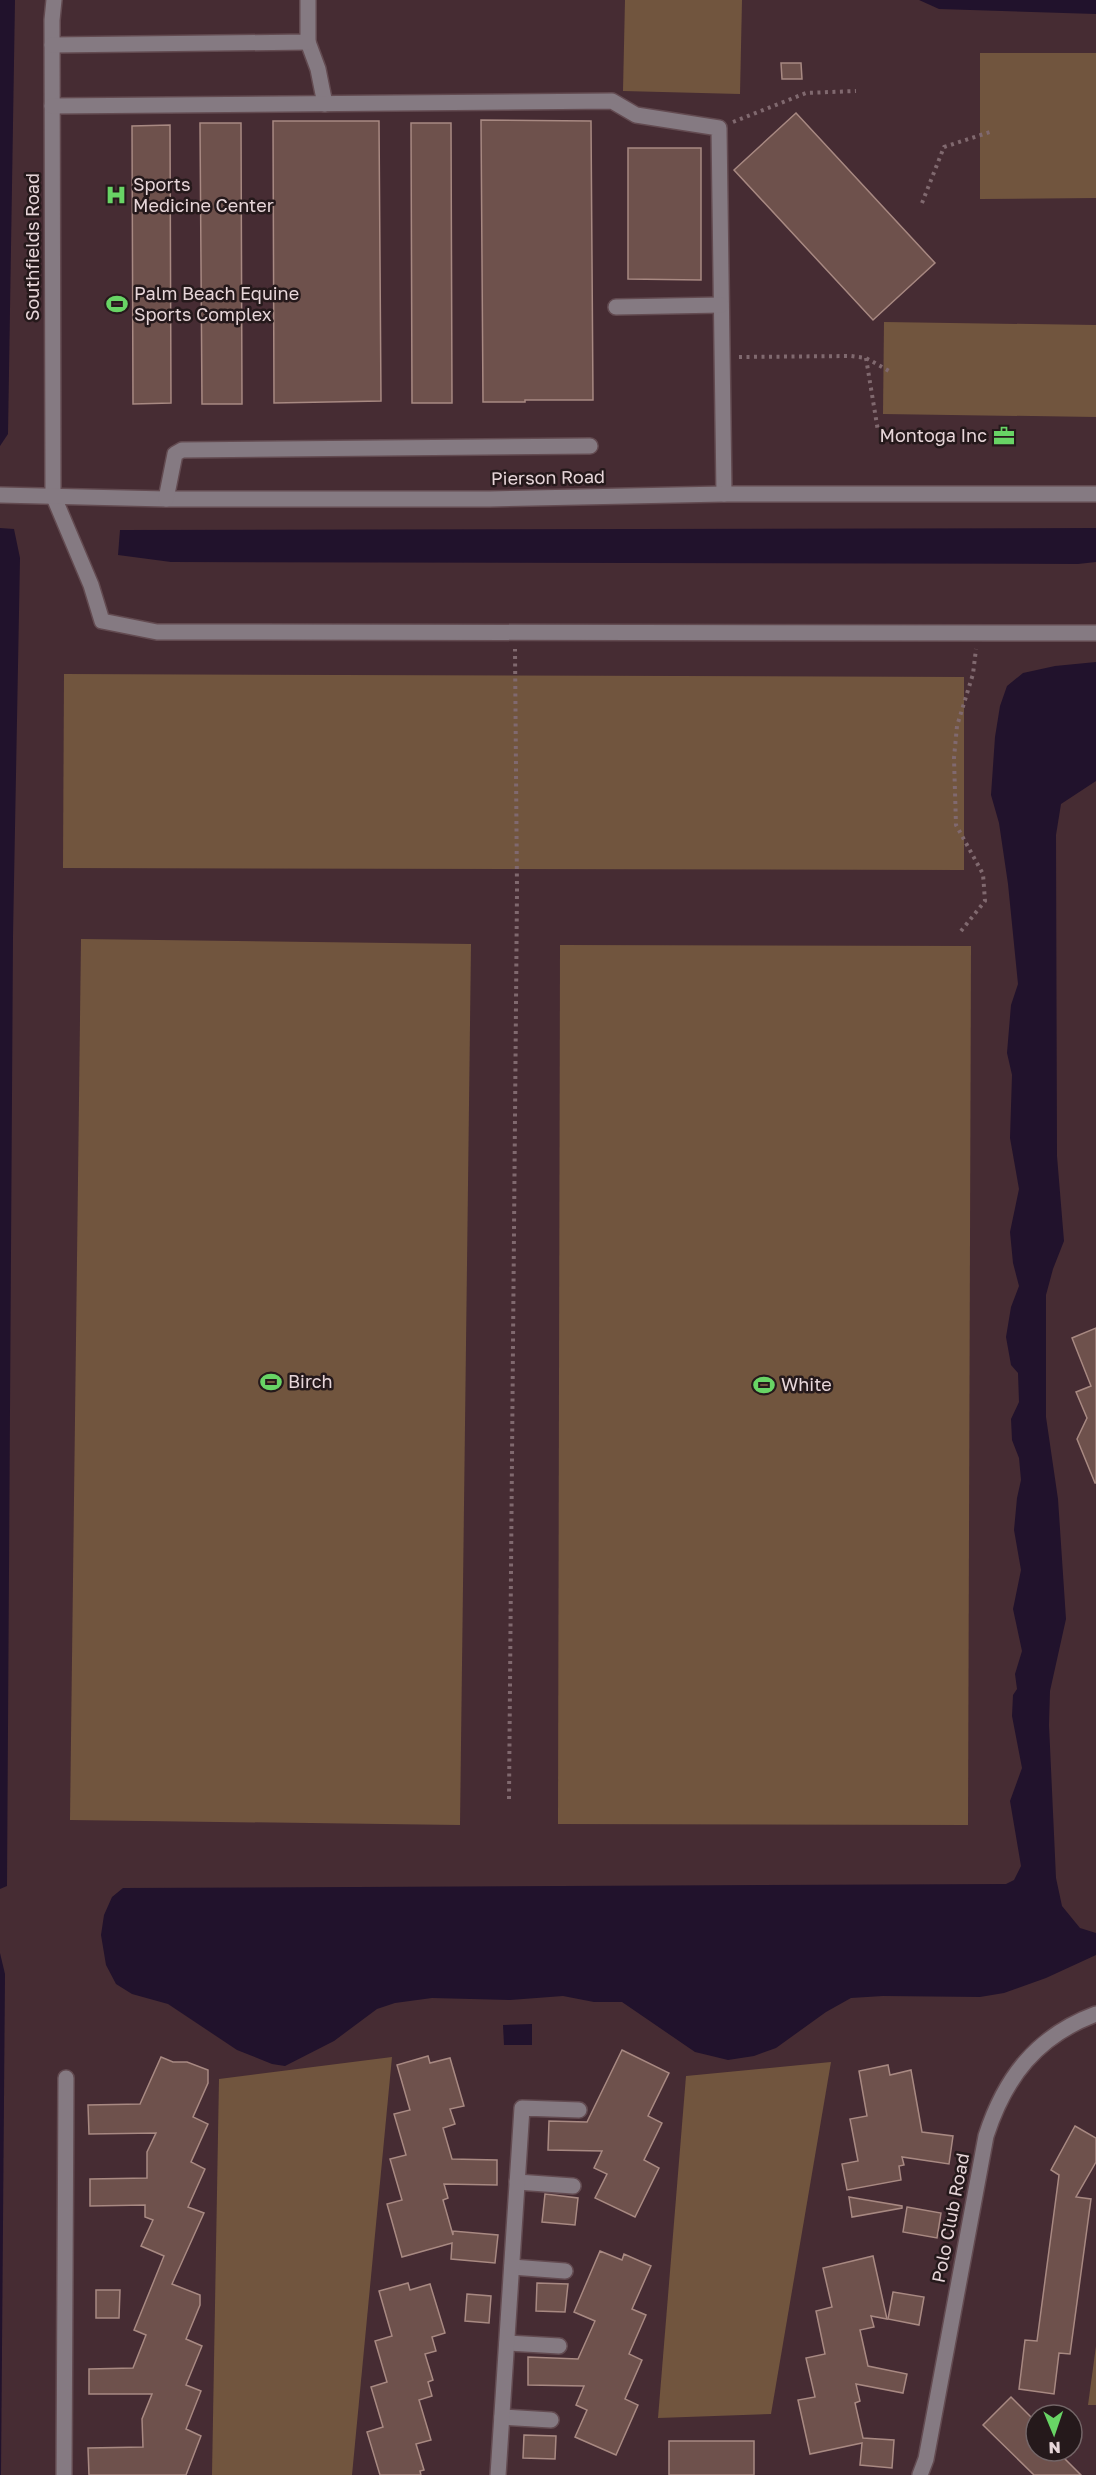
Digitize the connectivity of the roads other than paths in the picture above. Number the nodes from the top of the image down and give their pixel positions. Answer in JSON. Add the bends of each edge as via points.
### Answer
{"nodes":[{"id":1,"x":54,"y":0,"type":"edge"},
{"id":2,"x":308,"y":0,"type":"edge"},
{"id":3,"x":308,"y":42,"type":"junction"},
{"id":4,"x":52,"y":45,"type":"junction"},
{"id":5,"x":325,"y":104,"type":"junction"},
{"id":6,"x":52,"y":106,"type":"junction"},
{"id":7,"x":722,"y":305,"type":"junction"},
{"id":8,"x":616,"y":307,"type":"dead end"},
{"id":9,"x":590,"y":446,"type":"dead end"},
{"id":10,"x":724,"y":494,"type":"junction"},
{"id":11,"x":1096,"y":494,"type":"edge"},
{"id":12,"x":0,"y":495,"type":"edge"},
{"id":13,"x":53,"y":495,"type":"junction"},
{"id":14,"x":166,"y":499,"type":"junction"},
{"id":15,"x":1096,"y":633,"type":"edge"},
{"id":16,"x":1096,"y":2014,"type":"edge"},
{"id":17,"x":66,"y":2078,"type":"dead end"},
{"id":18,"x":579,"y":2110,"type":"dead end"},
{"id":19,"x":518,"y":2182,"type":"junction"},
{"id":20,"x":573,"y":2186,"type":"dead end"},
{"id":21,"x":512,"y":2267,"type":"junction"},
{"id":22,"x":565,"y":2271,"type":"dead end"},
{"id":23,"x":507,"y":2343,"type":"junction"},
{"id":24,"x":559,"y":2346,"type":"dead end"},
{"id":25,"x":502,"y":2417,"type":"junction"},
{"id":26,"x":551,"y":2420,"type":"dead end"},
{"id":27,"x":64,"y":2475,"type":"edge"},
{"id":28,"x":498,"y":2475,"type":"edge"},
{"id":29,"x":920,"y":2475,"type":"edge"}],
"edges":[{"from":1,"to":4,"type":"street","name":"Southfields Road"},
{"from":2,"to":3,"type":"street"},
{"from":3,"to":4,"type":"street"},
{"from":3,"to":5,"type":"street"},
{"from":4,"to":6,"type":"street","name":"Southfields Road"},
{"from":5,"to":6,"type":"street"},
{"from":5,"to":7,"type":"street","via":[[612,101],[636,115],[720,128]]},
{"from":6,"to":13,"type":"street","name":"Southfields Road"},
{"from":7,"to":8,"type":"street"},
{"from":7,"to":10,"type":"street"},
{"from":9,"to":14,"type":"street","via":[[182,450],[175,454]]},
{"from":10,"to":11,"type":"street","name":"Pierson Road"},
{"from":10,"to":14,"type":"street","name":"Pierson Road"},
{"from":12,"to":13,"type":"street","name":"Pierson Road"},
{"from":13,"to":14,"type":"street","name":"Pierson Road"},
{"from":13,"to":15,"type":"street","via":[[102,621],[158,632]]},
{"from":16,"to":29,"type":"street","name":"Polo Club Road","via":[[1068,2026],[1024,2062],[1007,2084],[995,2110],[986,2136]]},
{"from":17,"to":27,"type":"street"},
{"from":18,"to":19,"type":"street","via":[[522,2108]]},
{"from":19,"to":20,"type":"street"},
{"from":19,"to":21,"type":"street"},
{"from":21,"to":22,"type":"street"},
{"from":21,"to":23,"type":"street"},
{"from":23,"to":24,"type":"street"},
{"from":23,"to":25,"type":"street"},
{"from":25,"to":26,"type":"street"},
{"from":25,"to":28,"type":"street"}]}
